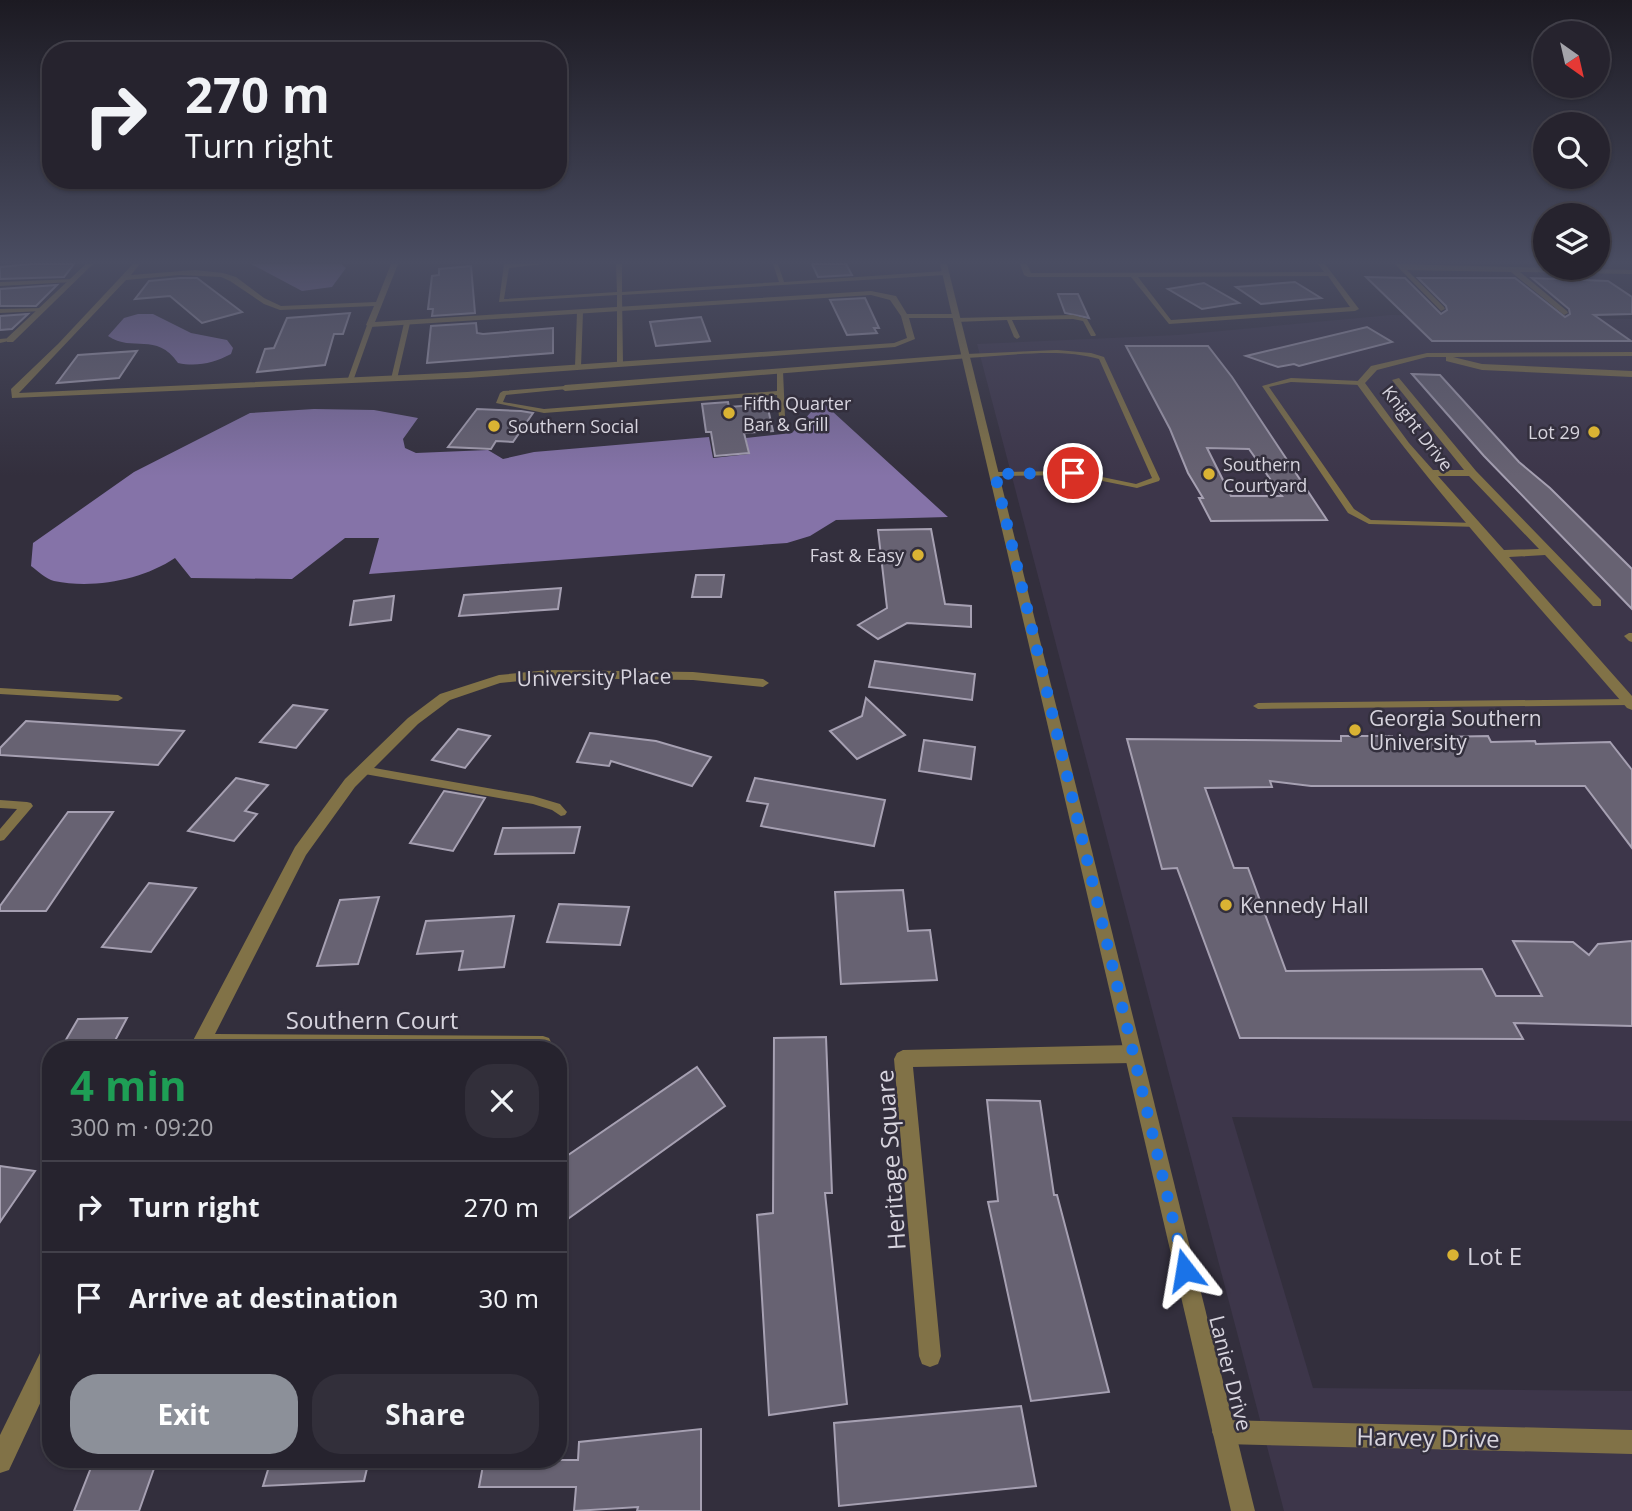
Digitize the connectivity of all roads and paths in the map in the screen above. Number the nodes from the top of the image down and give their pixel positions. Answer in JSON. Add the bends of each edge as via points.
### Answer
{"nodes":[{"id":1,"x":16,"y":335,"type":"edge"},
{"id":2,"x":68,"y":335,"type":"edge"},
{"id":3,"x":367,"y":335,"type":"edge"},
{"id":4,"x":404,"y":335,"type":"edge"},
{"id":5,"x":579,"y":335,"type":"edge"},
{"id":6,"x":619,"y":335,"type":"edge"},
{"id":7,"x":910,"y":335,"type":"edge"},
{"id":8,"x":960,"y":335,"type":"edge"},
{"id":9,"x":10,"y":340,"type":"joint"},
{"id":10,"x":0,"y":341,"type":"edge"},
{"id":11,"x":1632,"y":354,"type":"edge"},
{"id":12,"x":1440,"y":355,"type":"junction"},
{"id":13,"x":966,"y":356,"type":"junction"},
{"id":14,"x":620,"y":364,"type":"junction"},
{"id":15,"x":578,"y":367,"type":"junction"},
{"id":16,"x":780,"y":371,"type":"junction"},
{"id":17,"x":1632,"y":374,"type":"edge"},
{"id":18,"x":394,"y":379,"type":"junction"},
{"id":19,"x":1396,"y":380,"type":"dead end"},
{"id":20,"x":350,"y":381,"type":"junction"},
{"id":21,"x":1360,"y":383,"type":"junction"},
{"id":22,"x":565,"y":388,"type":"joint"},
{"id":23,"x":780,"y":393,"type":"junction"},
{"id":24,"x":782,"y":417,"type":"dead end"},
{"id":25,"x":1431,"y":473,"type":"junction"},
{"id":26,"x":1472,"y":473,"type":"junction"},
{"id":27,"x":995,"y":474,"type":"junction"},
{"id":28,"x":1475,"y":525,"type":"junction"},
{"id":29,"x":1549,"y":552,"type":"junction"},
{"id":30,"x":1499,"y":554,"type":"junction"},
{"id":31,"x":1597,"y":603,"type":"dead end"},
{"id":32,"x":763,"y":683,"type":"dead end"},
{"id":33,"x":0,"y":691,"type":"edge"},
{"id":34,"x":118,"y":698,"type":"dead end"},
{"id":35,"x":1631,"y":703,"type":"edge"},
{"id":36,"x":1258,"y":706,"type":"dead end"},
{"id":37,"x":363,"y":770,"type":"junction"},
{"id":38,"x":0,"y":804,"type":"edge"},
{"id":39,"x":561,"y":812,"type":"dead end"},
{"id":40,"x":0,"y":837,"type":"edge"},
{"id":41,"x":202,"y":1041,"type":"edge"},
{"id":42,"x":1132,"y":1054,"type":"junction"},
{"id":43,"x":930,"y":1356,"type":"dead end"},
{"id":44,"x":42,"y":1374,"type":"edge"},
{"id":45,"x":1224,"y":1432,"type":"junction"},
{"id":46,"x":1632,"y":1442,"type":"edge"},
{"id":47,"x":0,"y":1461,"type":"edge"},
{"id":48,"x":1243,"y":1511,"type":"edge"}],
"edges":[{"from":1,"to":9,"type":"street"},
{"from":2,"to":20,"type":"street","via":[[13,391],[15,396]]},
{"from":3,"to":20,"type":"lane"},
{"from":4,"to":18,"type":"lane"},
{"from":5,"to":15,"type":"lane"},
{"from":6,"to":14,"type":"lane"},
{"from":7,"to":14,"type":"street","via":[[911,339],[895,345]]},
{"from":8,"to":13,"type":"street","name":"Lanier Drive"},
{"from":9,"to":10,"type":"lane"},
{"from":11,"to":12,"type":"street","name":"Knight Drive"},
{"from":12,"to":17,"type":"street","via":[[1482,368]]},
{"from":12,"to":21,"type":"street","name":"Knight Drive","via":[[1396,360],[1374,368]]},
{"from":13,"to":16,"type":"street"},
{"from":13,"to":27,"type":"street","name":"Lanier Drive"},
{"from":13,"to":27,"type":"lane","via":[[1069,353],[1102,358],[1156,479],[1137,486],[1073,473]]},
{"from":14,"to":15,"type":"street"},
{"from":15,"to":18,"type":"street"},
{"from":16,"to":22,"type":"street"},
{"from":16,"to":23,"type":"lane"},
{"from":18,"to":20,"type":"street"},
{"from":19,"to":26,"type":"street"},
{"from":21,"to":25,"type":"street","name":"Knight Drive"},
{"from":21,"to":28,"type":"lane","via":[[1291,380],[1265,386],[1351,510],[1369,523]]},
{"from":22,"to":23,"type":"lane","via":[[503,393],[499,403],[544,411]]},
{"from":23,"to":24,"type":"lane"},
{"from":25,"to":26,"type":"street"},
{"from":25,"to":28,"type":"street","name":"Knight Drive"},
{"from":26,"to":29,"type":"street"},
{"from":27,"to":42,"type":"street","name":"Lanier Drive"},
{"from":28,"to":30,"type":"street","name":"Knight Drive"},
{"from":29,"to":30,"type":"street"},
{"from":29,"to":31,"type":"street"},
{"from":30,"to":35,"type":"street","name":"Knight Drive"},
{"from":32,"to":37,"type":"street","name":"University Place","via":[[694,676],[548,674],[499,679],[445,697]]},
{"from":33,"to":34,"type":"lane"},
{"from":35,"to":36,"type":"lane"},
{"from":37,"to":39,"type":"lane","via":[[533,800]]},
{"from":37,"to":41,"type":"street","name":"University Place","via":[[300,851]]},
{"from":38,"to":40,"type":"lane","via":[[27,806]]},
{"from":42,"to":43,"type":"street","name":"Heritage Square","via":[[903,1059]]},
{"from":42,"to":45,"type":"street","name":"Lanier Drive"},
{"from":44,"to":47,"type":"street"},
{"from":45,"to":46,"type":"street","name":"Harvey Drive"},
{"from":45,"to":48,"type":"street","name":"Lanier Drive"}]}
